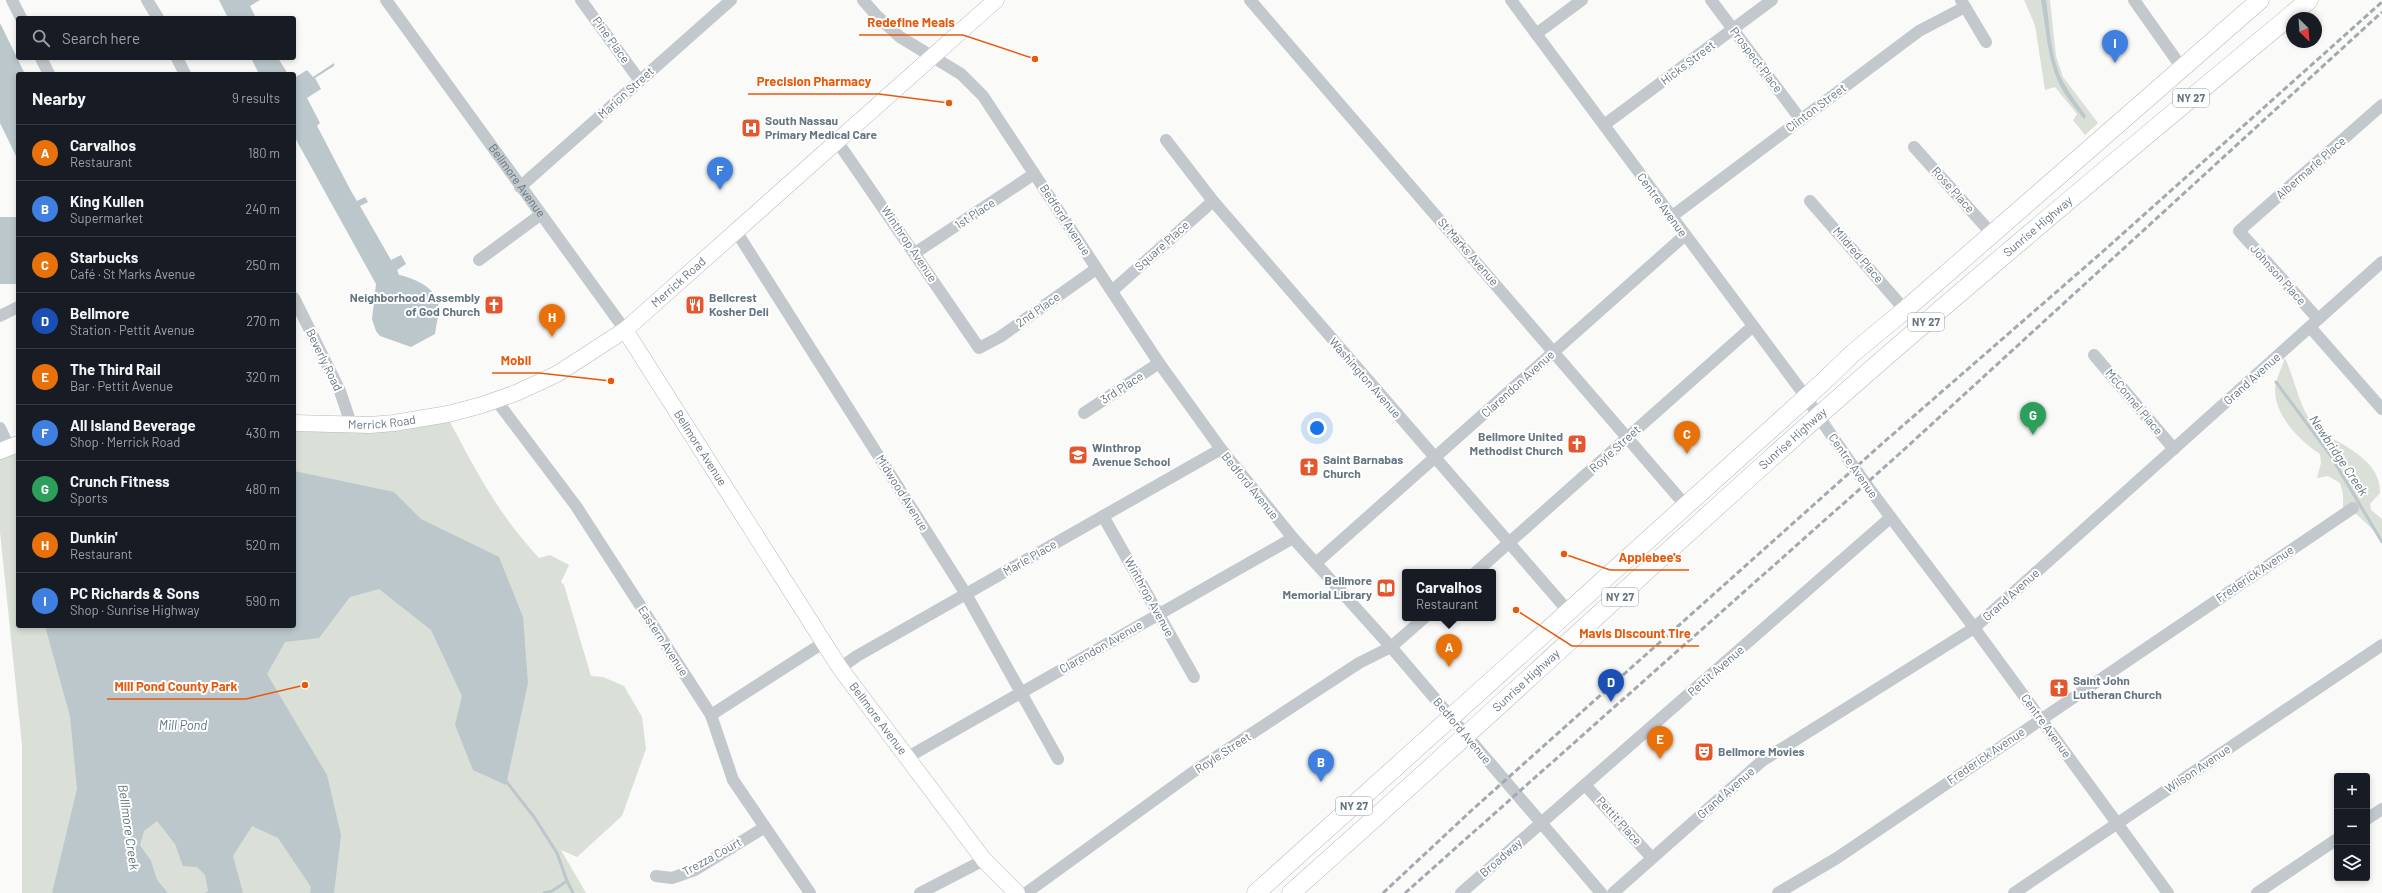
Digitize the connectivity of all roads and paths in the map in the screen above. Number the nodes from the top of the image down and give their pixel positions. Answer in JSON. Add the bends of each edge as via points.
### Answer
{"nodes":[{"id":1,"x":12,"y":0,"type":"edge"},
{"id":2,"x":148,"y":0,"type":"edge"},
{"id":3,"x":386,"y":0,"type":"edge"},
{"id":4,"x":582,"y":0,"type":"edge"},
{"id":5,"x":731,"y":0,"type":"edge"},
{"id":6,"x":864,"y":0,"type":"edge"},
{"id":7,"x":996,"y":0,"type":"edge"},
{"id":8,"x":1250,"y":0,"type":"edge"},
{"id":9,"x":1511,"y":0,"type":"edge"},
{"id":10,"x":1582,"y":0,"type":"edge"},
{"id":11,"x":1711,"y":0,"type":"edge"},
{"id":12,"x":1772,"y":0,"type":"edge"},
{"id":13,"x":2134,"y":0,"type":"edge"},
{"id":14,"x":2260,"y":0,"type":"edge"},
{"id":15,"x":2309,"y":0,"type":"edge"},
{"id":16,"x":1963,"y":4,"type":"edge"},
{"id":17,"x":20,"y":16,"type":"edge"},
{"id":18,"x":157,"y":16,"type":"edge"},
{"id":19,"x":1733,"y":30,"type":"junction"},
{"id":20,"x":1536,"y":34,"type":"junction"},
{"id":21,"x":1986,"y":42,"type":"dead end"},
{"id":22,"x":933,"y":56,"type":"junction"},
{"id":23,"x":42,"y":60,"type":"edge"},
{"id":24,"x":179,"y":60,"type":"edge"},
{"id":25,"x":2182,"y":68,"type":"junction"},
{"id":26,"x":48,"y":72,"type":"edge"},
{"id":27,"x":184,"y":72,"type":"edge"},
{"id":28,"x":640,"y":81,"type":"junction"},
{"id":29,"x":2382,"y":105,"type":"edge"},
{"id":30,"x":1801,"y":120,"type":"junction"},
{"id":31,"x":1604,"y":125,"type":"junction"},
{"id":32,"x":1166,"y":140,"type":"dead end"},
{"id":33,"x":837,"y":141,"type":"junction"},
{"id":34,"x":1914,"y":147,"type":"dead end"},
{"id":35,"x":1034,"y":174,"type":"junction"},
{"id":36,"x":520,"y":187,"type":"junction"},
{"id":37,"x":1213,"y":201,"type":"junction"},
{"id":38,"x":1810,"y":201,"type":"dead end"},
{"id":39,"x":540,"y":214,"type":"junction"},
{"id":40,"x":1671,"y":216,"type":"junction"},
{"id":41,"x":736,"y":231,"type":"junction"},
{"id":42,"x":2239,"y":231,"type":"joint"},
{"id":43,"x":1992,"y":234,"type":"junction"},
{"id":44,"x":1684,"y":236,"type":"junction"},
{"id":45,"x":915,"y":253,"type":"junction"},
{"id":46,"x":479,"y":260,"type":"dead end"},
{"id":47,"x":2382,"y":262,"type":"edge"},
{"id":48,"x":1096,"y":269,"type":"junction"},
{"id":49,"x":1112,"y":291,"type":"junction"},
{"id":50,"x":296,"y":303,"type":"edge"},
{"id":51,"x":16,"y":308,"type":"edge"},
{"id":52,"x":1905,"y":310,"type":"junction"},
{"id":53,"x":0,"y":316,"type":"edge"},
{"id":54,"x":2314,"y":323,"type":"junction"},
{"id":55,"x":1753,"y":326,"type":"junction"},
{"id":56,"x":625,"y":330,"type":"junction"},
{"id":57,"x":979,"y":348,"type":"joint"},
{"id":58,"x":1554,"y":352,"type":"junction"},
{"id":59,"x":2094,"y":355,"type":"dead end"},
{"id":60,"x":1160,"y":363,"type":"junction"},
{"id":61,"x":1806,"y":397,"type":"junction"},
{"id":62,"x":496,"y":400,"type":"junction"},
{"id":63,"x":2382,"y":409,"type":"edge"},
{"id":64,"x":1084,"y":413,"type":"dead end"},
{"id":65,"x":1819,"y":417,"type":"junction"},
{"id":66,"x":296,"y":424,"type":"edge"},
{"id":67,"x":350,"y":424,"type":"junction"},
{"id":68,"x":0,"y":428,"type":"edge"},
{"id":69,"x":1628,"y":437,"type":"junction"},
{"id":70,"x":9,"y":447,"type":"edge"},
{"id":71,"x":1221,"y":449,"type":"junction"},
{"id":72,"x":2174,"y":449,"type":"junction"},
{"id":73,"x":1435,"y":457,"type":"junction"},
{"id":74,"x":1686,"y":506,"type":"junction"},
{"id":75,"x":2353,"y":508,"type":"dead end"},
{"id":76,"x":1103,"y":516,"type":"junction"},
{"id":77,"x":1890,"y":518,"type":"junction"},
{"id":78,"x":1293,"y":538,"type":"junction"},
{"id":79,"x":1509,"y":543,"type":"junction"},
{"id":80,"x":1316,"y":563,"type":"junction"},
{"id":81,"x":1479,"y":569,"type":"edge"},
{"id":82,"x":966,"y":594,"type":"junction"},
{"id":83,"x":1569,"y":612,"type":"junction"},
{"id":84,"x":1159,"y":614,"type":"junction"},
{"id":85,"x":1421,"y":621,"type":"edge"},
{"id":86,"x":1974,"y":628,"type":"junction"},
{"id":87,"x":823,"y":643,"type":"junction"},
{"id":88,"x":2382,"y":645,"type":"edge"},
{"id":89,"x":1391,"y":647,"type":"junction"},
{"id":90,"x":840,"y":668,"type":"junction"},
{"id":91,"x":1194,"y":677,"type":"dead end"},
{"id":92,"x":1021,"y":693,"type":"junction"},
{"id":93,"x":710,"y":715,"type":"junction"},
{"id":94,"x":1451,"y":718,"type":"junction"},
{"id":95,"x":2040,"y":718,"type":"junction"},
{"id":96,"x":1466,"y":736,"type":"junction"},
{"id":97,"x":908,"y":757,"type":"junction"},
{"id":98,"x":1058,"y":760,"type":"dead end"},
{"id":99,"x":1585,"y":785,"type":"junction"},
{"id":100,"x":2382,"y":809,"type":"edge"},
{"id":101,"x":2370,"y":817,"type":"edge"},
{"id":102,"x":2118,"y":823,"type":"junction"},
{"id":103,"x":1541,"y":824,"type":"junction"},
{"id":104,"x":765,"y":827,"type":"junction"},
{"id":105,"x":2334,"y":842,"type":"edge"},
{"id":106,"x":1652,"y":858,"type":"junction"},
{"id":107,"x":984,"y":860,"type":"junction"},
{"id":108,"x":656,"y":876,"type":"dead end"},
{"id":109,"x":810,"y":893,"type":"edge"},
{"id":110,"x":920,"y":893,"type":"edge"},
{"id":111,"x":1017,"y":893,"type":"edge"},
{"id":112,"x":1026,"y":893,"type":"edge"},
{"id":113,"x":1256,"y":893,"type":"edge"},
{"id":114,"x":1291,"y":893,"type":"edge"},
{"id":115,"x":1461,"y":893,"type":"edge"},
{"id":116,"x":1601,"y":893,"type":"edge"},
{"id":117,"x":1613,"y":893,"type":"edge"},
{"id":118,"x":1778,"y":893,"type":"edge"},
{"id":119,"x":2014,"y":893,"type":"edge"},
{"id":120,"x":2168,"y":893,"type":"edge"},
{"id":121,"x":2257,"y":893,"type":"edge"}],
"edges":[{"from":1,"to":17,"type":"street"},
{"from":2,"to":18,"type":"street"},
{"from":3,"to":36,"type":"street","name":"Bellmore Avenue"},
{"from":4,"to":28,"type":"street","name":"Pine Place"},
{"from":5,"to":28,"type":"street","name":"Marion Street"},
{"from":6,"to":22,"type":"street","name":"Bedford Avenue","via":[[900,37]]},
{"from":7,"to":22,"type":"main road","name":"Merrick Road"},
{"from":8,"to":58,"type":"street","name":"St Marks Avenue"},
{"from":9,"to":20,"type":"street","name":"Centre Avenue"},
{"from":10,"to":20,"type":"street"},
{"from":11,"to":19,"type":"street","name":"Prospect Place"},
{"from":12,"to":19,"type":"street","name":"Hicks Street"},
{"from":13,"to":25,"type":"street"},
{"from":14,"to":25,"type":"highway","name":"Sunrise Highway","number":"NY 27"},
{"from":15,"to":65,"type":"highway","name":"Sunrise Highway","number":"NY 27","via":[[2004,254]]},
{"from":16,"to":21,"type":"street"},
{"from":16,"to":30,"type":"street","name":"Clinton Street","via":[[1919,31]]},
{"from":19,"to":30,"type":"street","name":"Prospect Place"},
{"from":19,"to":31,"type":"street","name":"Hicks Street"},
{"from":20,"to":31,"type":"street","name":"Centre Avenue"},
{"from":22,"to":33,"type":"main road","name":"Merrick Road"},
{"from":22,"to":35,"type":"street","name":"Bedford Avenue","via":[[962,74],[983,96]]},
{"from":23,"to":26,"type":"street"},
{"from":24,"to":27,"type":"street"},
{"from":25,"to":43,"type":"highway","name":"Sunrise Highway","number":"NY 27"},
{"from":28,"to":36,"type":"street","name":"Marion Street"},
{"from":29,"to":42,"type":"street","name":"Albermarle Place"},
{"from":30,"to":40,"type":"street","name":"Clinton Street"},
{"from":31,"to":40,"type":"street","name":"Centre Avenue"},
{"from":32,"to":37,"type":"street","name":"Washington Avenue"},
{"from":33,"to":41,"type":"main road","name":"Merrick Road"},
{"from":33,"to":45,"type":"street","name":"Winthrop Avenue"},
{"from":34,"to":43,"type":"street","name":"Rose Place"},
{"from":35,"to":45,"type":"street","name":"1st Place"},
{"from":35,"to":48,"type":"street","name":"Bedford Avenue"},
{"from":36,"to":39,"type":"street","name":"Bellmore Avenue"},
{"from":37,"to":49,"type":"street","name":"Square Place"},
{"from":37,"to":73,"type":"street","name":"Washington Avenue"},
{"from":38,"to":52,"type":"street","name":"Mildred Place"},
{"from":39,"to":46,"type":"street"},
{"from":39,"to":56,"type":"street","name":"Bellmore Avenue"},
{"from":40,"to":44,"type":"street","name":"Centre Avenue"},
{"from":41,"to":56,"type":"main road","name":"Merrick Road"},
{"from":41,"to":82,"type":"street","name":"Midwood Avenue"},
{"from":42,"to":54,"type":"street","name":"Johnson Place"},
{"from":43,"to":52,"type":"highway","name":"Sunrise Highway","number":"NY 27"},
{"from":44,"to":55,"type":"street","name":"Centre Avenue"},
{"from":44,"to":58,"type":"street","name":"Clarendon Avenue"},
{"from":45,"to":57,"type":"street","name":"Winthrop Avenue"},
{"from":47,"to":54,"type":"street","name":"Grand Avenue"},
{"from":48,"to":49,"type":"street","name":"Bedford Avenue"},
{"from":48,"to":57,"type":"street","name":"2nd Place","via":[[1000,337]]},
{"from":49,"to":60,"type":"street","name":"Bedford Avenue"},
{"from":50,"to":67,"type":"street","name":"Beverly Road","via":[[340,391]]},
{"from":51,"to":53,"type":"street"},
{"from":52,"to":61,"type":"highway","name":"Sunrise Highway","number":"NY 27","via":[[1853,353]]},
{"from":54,"to":63,"type":"street","name":"Johnson Place"},
{"from":54,"to":72,"type":"street","name":"Grand Avenue"},
{"from":55,"to":61,"type":"street","name":"Centre Avenue"},
{"from":55,"to":69,"type":"street","name":"Royle Street"},
{"from":56,"to":62,"type":"main road","name":"Merrick Road","via":[[565,370]]},
{"from":56,"to":87,"type":"main road","name":"Bellmore Avenue"},
{"from":58,"to":69,"type":"street","name":"St Marks Avenue"},
{"from":58,"to":73,"type":"street","name":"Clarendon Avenue"},
{"from":59,"to":72,"type":"street","name":"McConnel Place"},
{"from":60,"to":64,"type":"street","name":"3rd Place"},
{"from":60,"to":71,"type":"street","name":"Bedford Avenue"},
{"from":61,"to":65,"type":"street","name":"Centre Avenue"},
{"from":61,"to":74,"type":"highway","name":"Sunrise Highway","number":"NY 27"},
{"from":62,"to":67,"type":"main road","name":"Merrick Road","via":[[448,414],[394,423]]},
{"from":62,"to":93,"type":"street","name":"Eastern Avenue","via":[[576,506]]},
{"from":65,"to":77,"type":"street","name":"Centre Avenue"},
{"from":65,"to":96,"type":"highway","name":"Sunrise Highway","number":"NY 27"},
{"from":66,"to":67,"type":"main road","name":"Merrick Road"},
{"from":68,"to":70,"type":"street"},
{"from":69,"to":74,"type":"street","name":"St Marks Avenue"},
{"from":69,"to":79,"type":"street","name":"Royle Street"},
{"from":71,"to":76,"type":"street","name":"Marle Place"},
{"from":71,"to":78,"type":"street","name":"Bedford Avenue"},
{"from":72,"to":86,"type":"street","name":"Grand Avenue"},
{"from":73,"to":79,"type":"street","name":"Washington Avenue"},
{"from":73,"to":80,"type":"street","name":"Clarendon Avenue"},
{"from":74,"to":83,"type":"highway","name":"Sunrise Highway","number":"NY 27"},
{"from":75,"to":95,"type":"street","name":"Frederick Avenue"},
{"from":76,"to":82,"type":"street","name":"Marle Place"},
{"from":76,"to":84,"type":"street","name":"Winthrop Avenue"},
{"from":77,"to":86,"type":"street","name":"Centre Avenue"},
{"from":77,"to":99,"type":"street","name":"Pettit Avenue"},
{"from":78,"to":80,"type":"street","name":"Bedford Avenue"},
{"from":78,"to":84,"type":"street","name":"Clarendon Avenue"},
{"from":79,"to":81,"type":"street","name":"Royle Street"},
{"from":79,"to":83,"type":"street","name":"Washington Avenue"},
{"from":80,"to":89,"type":"street","name":"Bedford Avenue"},
{"from":82,"to":90,"type":"street","name":"Marle Place"},
{"from":82,"to":92,"type":"street","name":"Midwood Avenue"},
{"from":83,"to":94,"type":"highway","name":"Sunrise Highway","number":"NY 27"},
{"from":84,"to":91,"type":"street","name":"Winthrop Avenue"},
{"from":84,"to":92,"type":"street","name":"Clarendon Avenue"},
{"from":85,"to":89,"type":"street","name":"Royle Street"},
{"from":86,"to":95,"type":"street","name":"Centre Avenue"},
{"from":86,"to":106,"type":"street","name":"Grand Avenue","via":[[1762,761]]},
{"from":87,"to":90,"type":"main road","name":"Bellmore Avenue"},
{"from":87,"to":93,"type":"street"},
{"from":88,"to":102,"type":"street","name":"Wilson Avenue"},
{"from":89,"to":94,"type":"street","name":"Bedford Avenue"},
{"from":89,"to":112,"type":"street","name":"Royle Street","via":[[1359,663],[1193,772]]},
{"from":90,"to":97,"type":"main road","name":"Bellmore Avenue"},
{"from":92,"to":97,"type":"street","name":"Clarendon Avenue"},
{"from":92,"to":98,"type":"street","name":"Midwood Avenue"},
{"from":93,"to":104,"type":"street","name":"Eastern Avenue","via":[[733,780]]},
{"from":94,"to":96,"type":"street","name":"Bedford Avenue"},
{"from":94,"to":113,"type":"highway","name":"Sunrise Highway","number":"NY 27"},
{"from":95,"to":102,"type":"street","name":"Centre Avenue"},
{"from":95,"to":118,"type":"street","name":"Frederick Avenue","via":[[1837,858]]},
{"from":96,"to":103,"type":"street","name":"Bedford Avenue"},
{"from":96,"to":114,"type":"highway","name":"Sunrise Highway","number":"NY 27"},
{"from":97,"to":107,"type":"main road","name":"Bellmore Avenue"},
{"from":99,"to":103,"type":"street","name":"Pettit Avenue"},
{"from":99,"to":106,"type":"street","name":"Pettit Place"},
{"from":100,"to":101,"type":"street"},
{"from":102,"to":119,"type":"street","name":"Wilson Avenue"},
{"from":102,"to":120,"type":"street","name":"Centre Avenue"},
{"from":103,"to":115,"type":"street","name":"Broadway"},
{"from":103,"to":116,"type":"street","name":"Bedford Avenue"},
{"from":104,"to":108,"type":"street","name":"Trezza Court","via":[[695,870],[672,878]]},
{"from":104,"to":109,"type":"street","name":"Eastern Avenue"},
{"from":105,"to":121,"type":"street"},
{"from":106,"to":117,"type":"street","name":"Grand Avenue"},
{"from":107,"to":110,"type":"street"},
{"from":107,"to":111,"type":"main road","name":"Bellmore Avenue"}]}
